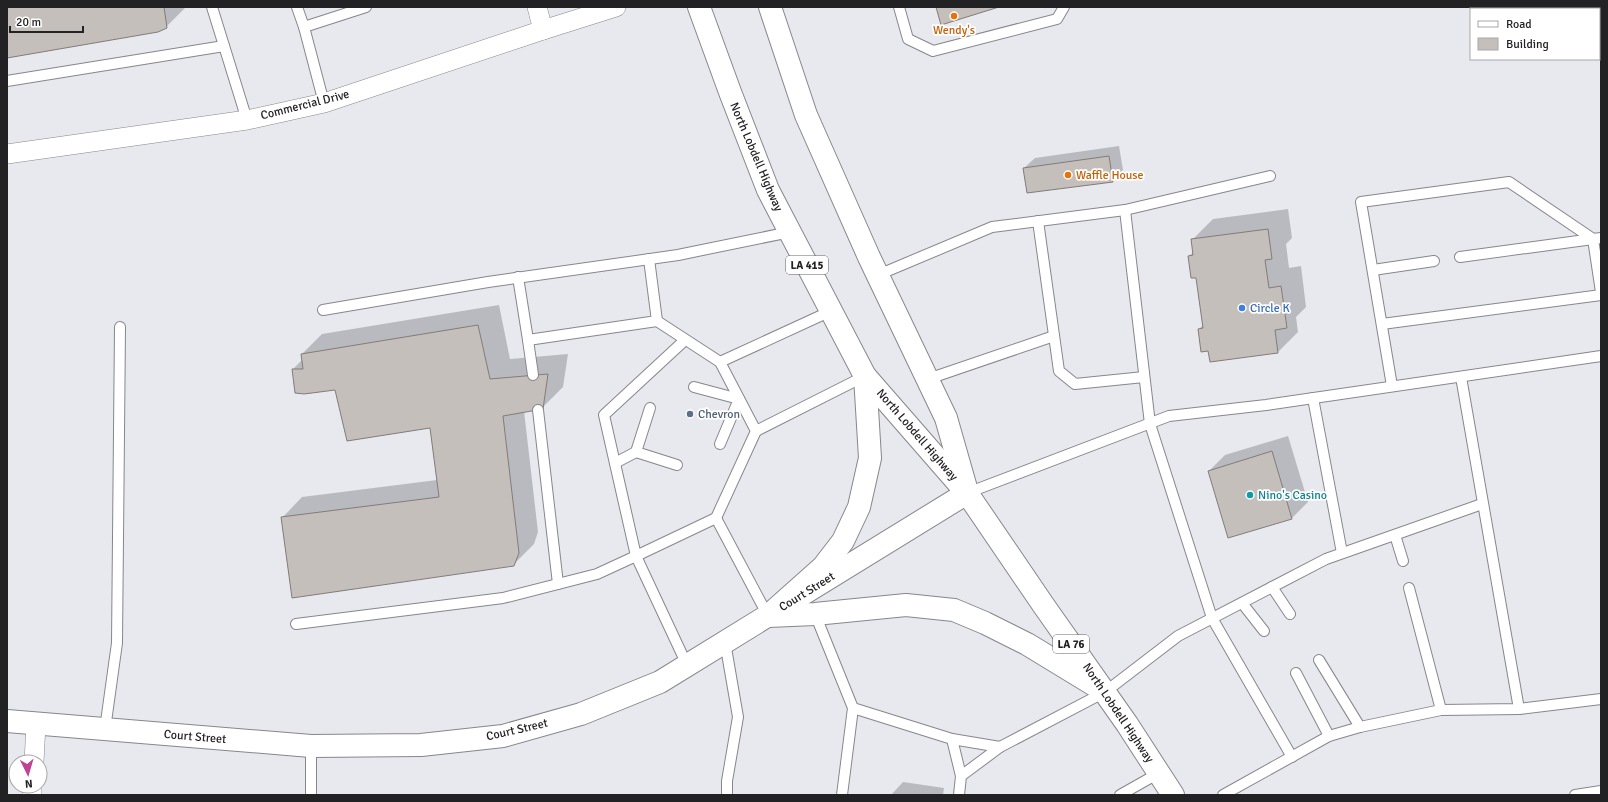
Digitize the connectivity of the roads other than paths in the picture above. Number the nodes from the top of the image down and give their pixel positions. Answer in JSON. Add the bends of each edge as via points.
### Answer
{"nodes":[{"id":1,"x":212,"y":7,"type":"edge"},
{"id":2,"x":297,"y":7,"type":"edge"},
{"id":3,"x":366,"y":7,"type":"edge"},
{"id":4,"x":537,"y":7,"type":"edge"},
{"id":5,"x":616,"y":7,"type":"edge"},
{"id":6,"x":699,"y":7,"type":"edge"},
{"id":7,"x":770,"y":7,"type":"edge"},
{"id":8,"x":899,"y":7,"type":"edge"},
{"id":9,"x":1064,"y":7,"type":"edge"},
{"id":10,"x":304,"y":27,"type":"junction"},
{"id":11,"x":543,"y":30,"type":"junction"},
{"id":12,"x":224,"y":46,"type":"junction"},
{"id":13,"x":7,"y":81,"type":"edge"},
{"id":14,"x":324,"y":104,"type":"junction"},
{"id":15,"x":247,"y":120,"type":"junction"},
{"id":16,"x":7,"y":154,"type":"edge"},
{"id":17,"x":1270,"y":176,"type":"dead end"},
{"id":18,"x":1124,"y":210,"type":"junction"},
{"id":19,"x":1038,"y":221,"type":"junction"},
{"id":20,"x":790,"y":232,"type":"junction"},
{"id":21,"x":1597,"y":238,"type":"edge"},
{"id":22,"x":1460,"y":257,"type":"dead end"},
{"id":23,"x":649,"y":259,"type":"junction"},
{"id":24,"x":1434,"y":261,"type":"dead end"},
{"id":25,"x":1373,"y":270,"type":"junction"},
{"id":26,"x":878,"y":275,"type":"junction"},
{"id":27,"x":518,"y":277,"type":"junction"},
{"id":28,"x":1601,"y":293,"type":"edge"},
{"id":29,"x":322,"y":310,"type":"dead end"},
{"id":30,"x":831,"y":311,"type":"junction"},
{"id":31,"x":657,"y":321,"type":"junction"},
{"id":32,"x":1382,"y":324,"type":"junction"},
{"id":33,"x":120,"y":327,"type":"dead end"},
{"id":34,"x":1054,"y":336,"type":"junction"},
{"id":35,"x":528,"y":340,"type":"junction"},
{"id":36,"x":685,"y":340,"type":"junction"},
{"id":37,"x":1601,"y":356,"type":"edge"},
{"id":38,"x":720,"y":362,"type":"junction"},
{"id":39,"x":533,"y":375,"type":"dead end"},
{"id":40,"x":865,"y":376,"type":"junction"},
{"id":41,"x":1144,"y":377,"type":"junction"},
{"id":42,"x":1460,"y":377,"type":"junction"},
{"id":43,"x":928,"y":380,"type":"junction"},
{"id":44,"x":1392,"y":386,"type":"junction"},
{"id":45,"x":694,"y":387,"type":"dead end"},
{"id":46,"x":1313,"y":398,"type":"junction"},
{"id":47,"x":739,"y":399,"type":"junction"},
{"id":48,"x":650,"y":408,"type":"dead end"},
{"id":49,"x":538,"y":410,"type":"dead end"},
{"id":50,"x":1150,"y":424,"type":"junction"},
{"id":51,"x":756,"y":431,"type":"junction"},
{"id":52,"x":720,"y":444,"type":"dead end"},
{"id":53,"x":636,"y":452,"type":"junction"},
{"id":54,"x":615,"y":463,"type":"junction"},
{"id":55,"x":677,"y":465,"type":"dead end"},
{"id":56,"x":967,"y":493,"type":"junction"},
{"id":57,"x":1482,"y":504,"type":"junction"},
{"id":58,"x":716,"y":518,"type":"junction"},
{"id":59,"x":1395,"y":535,"type":"junction"},
{"id":60,"x":1342,"y":553,"type":"junction"},
{"id":61,"x":636,"y":556,"type":"junction"},
{"id":62,"x":1403,"y":561,"type":"dead end"},
{"id":63,"x":558,"y":584,"type":"junction"},
{"id":64,"x":1272,"y":587,"type":"junction"},
{"id":65,"x":1409,"y":588,"type":"dead end"},
{"id":66,"x":1242,"y":603,"type":"junction"},
{"id":67,"x":815,"y":614,"type":"junction"},
{"id":68,"x":1290,"y":614,"type":"dead end"},
{"id":69,"x":768,"y":616,"type":"junction"},
{"id":70,"x":1212,"y":618,"type":"junction"},
{"id":71,"x":296,"y":624,"type":"dead end"},
{"id":72,"x":1264,"y":631,"type":"dead end"},
{"id":73,"x":725,"y":642,"type":"junction"},
{"id":74,"x":1320,"y":660,"type":"dead end"},
{"id":75,"x":687,"y":665,"type":"junction"},
{"id":76,"x":1296,"y":673,"type":"dead end"},
{"id":77,"x":1105,"y":692,"type":"junction"},
{"id":78,"x":1601,"y":699,"type":"edge"},
{"id":79,"x":853,"y":708,"type":"junction"},
{"id":80,"x":1519,"y":709,"type":"junction"},
{"id":81,"x":1441,"y":710,"type":"junction"},
{"id":82,"x":7,"y":721,"type":"edge"},
{"id":83,"x":36,"y":724,"type":"junction"},
{"id":84,"x":1360,"y":727,"type":"junction"},
{"id":85,"x":105,"y":729,"type":"junction"},
{"id":86,"x":1329,"y":736,"type":"junction"},
{"id":87,"x":952,"y":739,"type":"junction"},
{"id":88,"x":311,"y":746,"type":"junction"},
{"id":89,"x":1000,"y":747,"type":"junction"},
{"id":90,"x":34,"y":754,"type":"edge"},
{"id":91,"x":1292,"y":757,"type":"junction"},
{"id":92,"x":1159,"y":773,"type":"junction"},
{"id":93,"x":961,"y":776,"type":"junction"},
{"id":94,"x":1601,"y":791,"type":"edge"},
{"id":95,"x":311,"y":795,"type":"edge"},
{"id":96,"x":727,"y":795,"type":"edge"},
{"id":97,"x":842,"y":795,"type":"edge"},
{"id":98,"x":958,"y":795,"type":"edge"},
{"id":99,"x":1120,"y":795,"type":"edge"},
{"id":100,"x":1173,"y":795,"type":"edge"},
{"id":101,"x":1223,"y":795,"type":"edge"},
{"id":102,"x":1575,"y":795,"type":"edge"}],
"edges":[{"from":1,"to":12,"type":"lane"},
{"from":2,"to":10,"type":"lane"},
{"from":3,"to":10,"type":"lane"},
{"from":4,"to":11,"type":"street"},
{"from":5,"to":11,"type":"street","name":"Commercial Drive"},
{"from":6,"to":20,"type":"main road","name":"North Lobdell Highway","number":"LA 415","via":[[768,190]]},
{"from":7,"to":26,"type":"main road","name":"North Lobdell Highway","via":[[806,115]]},
{"from":8,"to":9,"type":"lane","via":[[908,38],[933,51],[1057,19]]},
{"from":10,"to":14,"type":"lane"},
{"from":11,"to":14,"type":"street","name":"Commercial Drive"},
{"from":12,"to":13,"type":"lane"},
{"from":12,"to":15,"type":"lane"},
{"from":14,"to":15,"type":"street","name":"Commercial Drive"},
{"from":15,"to":16,"type":"street","name":"Commercial Drive"},
{"from":17,"to":18,"type":"lane"},
{"from":18,"to":19,"type":"lane"},
{"from":18,"to":41,"type":"lane"},
{"from":19,"to":26,"type":"lane","via":[[992,227]]},
{"from":19,"to":34,"type":"lane"},
{"from":20,"to":23,"type":"lane"},
{"from":20,"to":30,"type":"main road","name":"North Lobdell Highway","number":"LA 415"},
{"from":21,"to":22,"type":"lane"},
{"from":21,"to":25,"type":"lane","via":[[1509,182],[1362,202]]},
{"from":21,"to":28,"type":"lane"},
{"from":23,"to":27,"type":"lane"},
{"from":23,"to":31,"type":"lane"},
{"from":24,"to":25,"type":"lane"},
{"from":25,"to":32,"type":"lane"},
{"from":26,"to":43,"type":"main road","name":"North Lobdell Highway"},
{"from":27,"to":29,"type":"lane"},
{"from":27,"to":35,"type":"lane"},
{"from":28,"to":32,"type":"lane"},
{"from":30,"to":38,"type":"lane"},
{"from":30,"to":40,"type":"main road","name":"North Lobdell Highway","number":"LA 415"},
{"from":31,"to":35,"type":"lane"},
{"from":31,"to":36,"type":"lane"},
{"from":32,"to":44,"type":"lane"},
{"from":33,"to":85,"type":"lane","via":[[117,643]]},
{"from":34,"to":41,"type":"lane","via":[[1059,370],[1075,384]]},
{"from":34,"to":43,"type":"lane"},
{"from":35,"to":39,"type":"lane"},
{"from":36,"to":38,"type":"lane"},
{"from":36,"to":54,"type":"lane","via":[[604,415]]},
{"from":37,"to":42,"type":"lane"},
{"from":38,"to":47,"type":"lane"},
{"from":40,"to":51,"type":"lane"},
{"from":40,"to":56,"type":"main road","name":"North Lobdell Highway","number":"LA 415"},
{"from":40,"to":69,"type":"main road","via":[[870,458],[859,507],[843,541],[824,567]]},
{"from":41,"to":50,"type":"lane"},
{"from":42,"to":44,"type":"lane"},
{"from":42,"to":57,"type":"lane"},
{"from":43,"to":56,"type":"main road","name":"North Lobdell Highway","via":[[946,418]]},
{"from":44,"to":46,"type":"lane"},
{"from":45,"to":47,"type":"lane"},
{"from":46,"to":50,"type":"lane","via":[[1170,416]]},
{"from":46,"to":60,"type":"lane"},
{"from":47,"to":51,"type":"lane"},
{"from":47,"to":52,"type":"lane"},
{"from":48,"to":53,"type":"lane"},
{"from":49,"to":63,"type":"lane"},
{"from":50,"to":56,"type":"lane"},
{"from":50,"to":70,"type":"lane"},
{"from":51,"to":58,"type":"lane"},
{"from":53,"to":54,"type":"lane"},
{"from":53,"to":55,"type":"lane"},
{"from":54,"to":61,"type":"lane"},
{"from":56,"to":69,"type":"main road","name":"Court Street"},
{"from":56,"to":77,"type":"main road","name":"North Lobdell Highway","number":"LA 76"},
{"from":57,"to":59,"type":"lane"},
{"from":57,"to":80,"type":"lane"},
{"from":58,"to":61,"type":"lane"},
{"from":58,"to":69,"type":"lane"},
{"from":59,"to":60,"type":"lane"},
{"from":59,"to":62,"type":"lane"},
{"from":60,"to":64,"type":"lane"},
{"from":61,"to":63,"type":"lane","via":[[597,574]]},
{"from":61,"to":75,"type":"lane"},
{"from":63,"to":71,"type":"lane","via":[[503,598]]},
{"from":64,"to":66,"type":"lane"},
{"from":64,"to":68,"type":"lane"},
{"from":65,"to":81,"type":"lane"},
{"from":66,"to":70,"type":"lane"},
{"from":66,"to":72,"type":"lane"},
{"from":67,"to":69,"type":"main road"},
{"from":67,"to":77,"type":"main road","via":[[906,605],[954,610],[1027,644]]},
{"from":67,"to":79,"type":"lane"},
{"from":69,"to":73,"type":"main road","name":"Court Street"},
{"from":70,"to":77,"type":"lane","via":[[1178,636]]},
{"from":70,"to":91,"type":"lane"},
{"from":73,"to":75,"type":"main road","name":"Court Street"},
{"from":73,"to":96,"type":"lane","via":[[738,716]]},
{"from":74,"to":84,"type":"lane"},
{"from":75,"to":88,"type":"main road","name":"Court Street","via":[[660,682],[581,714],[503,736],[422,745]]},
{"from":76,"to":86,"type":"lane"},
{"from":77,"to":89,"type":"lane"},
{"from":77,"to":92,"type":"main road","name":"North Lobdell Highway","number":"LA 76"},
{"from":78,"to":80,"type":"lane"},
{"from":79,"to":87,"type":"lane"},
{"from":79,"to":97,"type":"lane"},
{"from":80,"to":81,"type":"lane"},
{"from":81,"to":84,"type":"lane"},
{"from":82,"to":83,"type":"main road","name":"Court Street"},
{"from":83,"to":85,"type":"main road","name":"Court Street"},
{"from":83,"to":90,"type":"street"},
{"from":84,"to":86,"type":"lane"},
{"from":85,"to":88,"type":"main road","name":"Court Street"},
{"from":86,"to":91,"type":"lane"},
{"from":87,"to":89,"type":"lane"},
{"from":87,"to":93,"type":"lane"},
{"from":88,"to":95,"type":"lane"},
{"from":89,"to":93,"type":"lane"},
{"from":91,"to":101,"type":"lane"},
{"from":92,"to":99,"type":"lane"},
{"from":92,"to":100,"type":"main road","name":"North Lobdell Highway","number":"LA 76"},
{"from":93,"to":98,"type":"lane"},
{"from":94,"to":102,"type":"lane"}]}
